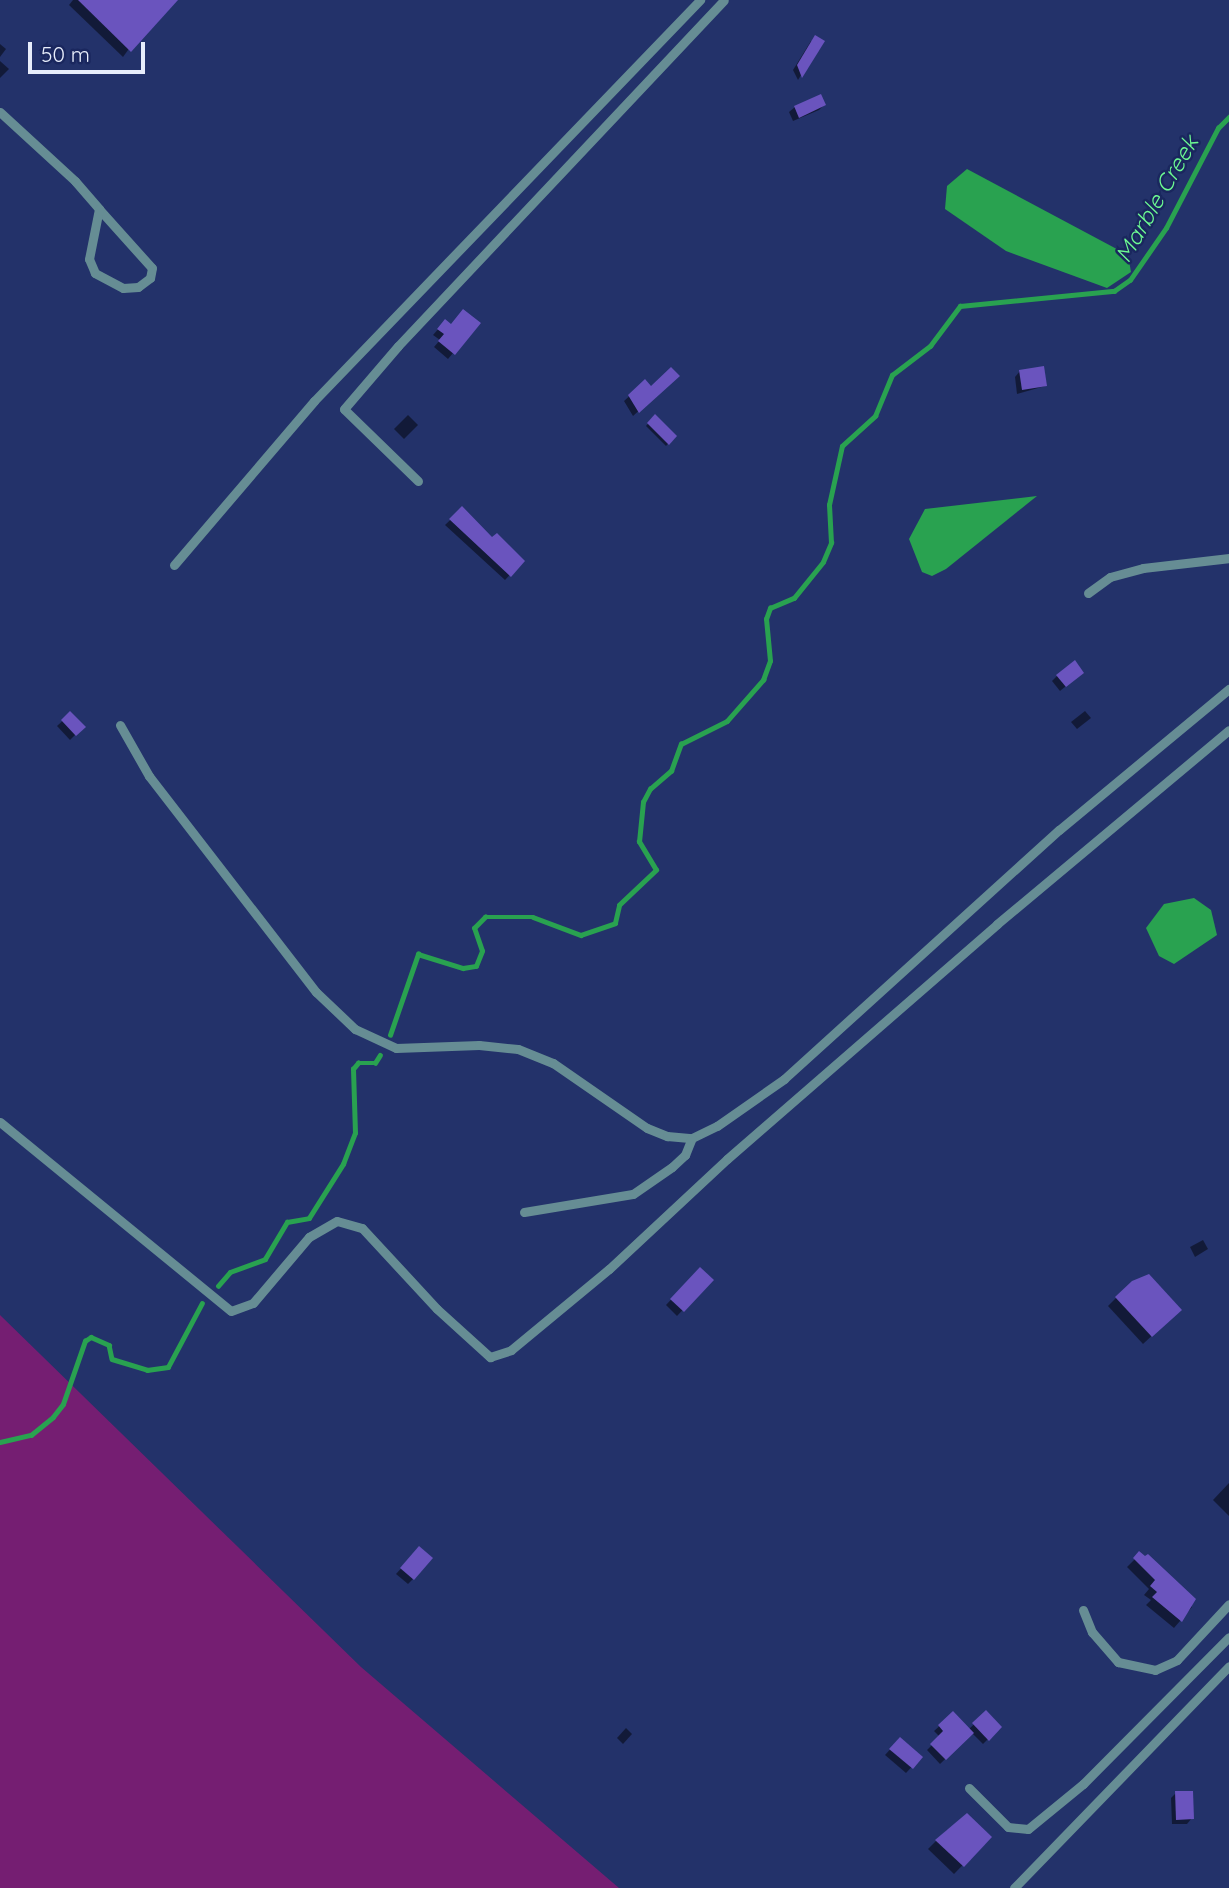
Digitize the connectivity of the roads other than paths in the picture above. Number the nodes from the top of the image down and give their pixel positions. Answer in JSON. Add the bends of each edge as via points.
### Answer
{"nodes":[{"id":1,"x":700,"y":0,"type":"edge"},
{"id":2,"x":723,"y":0,"type":"edge"},
{"id":3,"x":0,"y":112,"type":"edge"},
{"id":4,"x":99,"y":209,"type":"junction"},
{"id":5,"x":418,"y":481,"type":"dead end"},
{"id":6,"x":1229,"y":558,"type":"edge"},
{"id":7,"x":174,"y":565,"type":"dead end"},
{"id":8,"x":1088,"y":593,"type":"dead end"},
{"id":9,"x":1229,"y":689,"type":"edge"},
{"id":10,"x":120,"y":725,"type":"dead end"},
{"id":11,"x":1229,"y":730,"type":"edge"},
{"id":12,"x":0,"y":1122,"type":"edge"},
{"id":13,"x":692,"y":1138,"type":"junction"},
{"id":14,"x":524,"y":1212,"type":"dead end"},
{"id":15,"x":1229,"y":1604,"type":"edge"},
{"id":16,"x":1083,"y":1610,"type":"dead end"},
{"id":17,"x":1229,"y":1637,"type":"edge"},
{"id":18,"x":1229,"y":1666,"type":"edge"},
{"id":19,"x":969,"y":1788,"type":"dead end"},
{"id":20,"x":1014,"y":1888,"type":"edge"}],
"edges":[{"from":1,"to":7,"type":"lane","via":[[314,401]]},
{"from":2,"to":5,"type":"lane","via":[[344,409]]},
{"from":3,"to":4,"type":"lane"},
{"from":4,"to":4,"type":"lane","via":[[152,268],[150,278],[138,287],[107,283],[94,273],[89,259]]},
{"from":6,"to":8,"type":"lane","via":[[1143,568],[1110,577]]},
{"from":9,"to":13,"type":"lane","via":[[1059,830],[783,1079],[717,1126]]},
{"from":10,"to":13,"type":"lane","via":[[158,787],[316,992],[355,1029],[396,1048],[479,1045],[518,1049],[553,1063],[647,1128]]},
{"from":11,"to":12,"type":"lane","via":[[997,924],[609,1269],[511,1350],[490,1357],[437,1310],[362,1228],[337,1221],[309,1237],[253,1303],[231,1311]]},
{"from":13,"to":14,"type":"lane","via":[[678,1161],[633,1194]]},
{"from":15,"to":16,"type":"lane","via":[[1177,1660],[1155,1670],[1118,1662],[1092,1632]]},
{"from":17,"to":19,"type":"lane","via":[[1083,1784],[1028,1829],[1008,1828]]},
{"from":18,"to":20,"type":"lane"}]}
